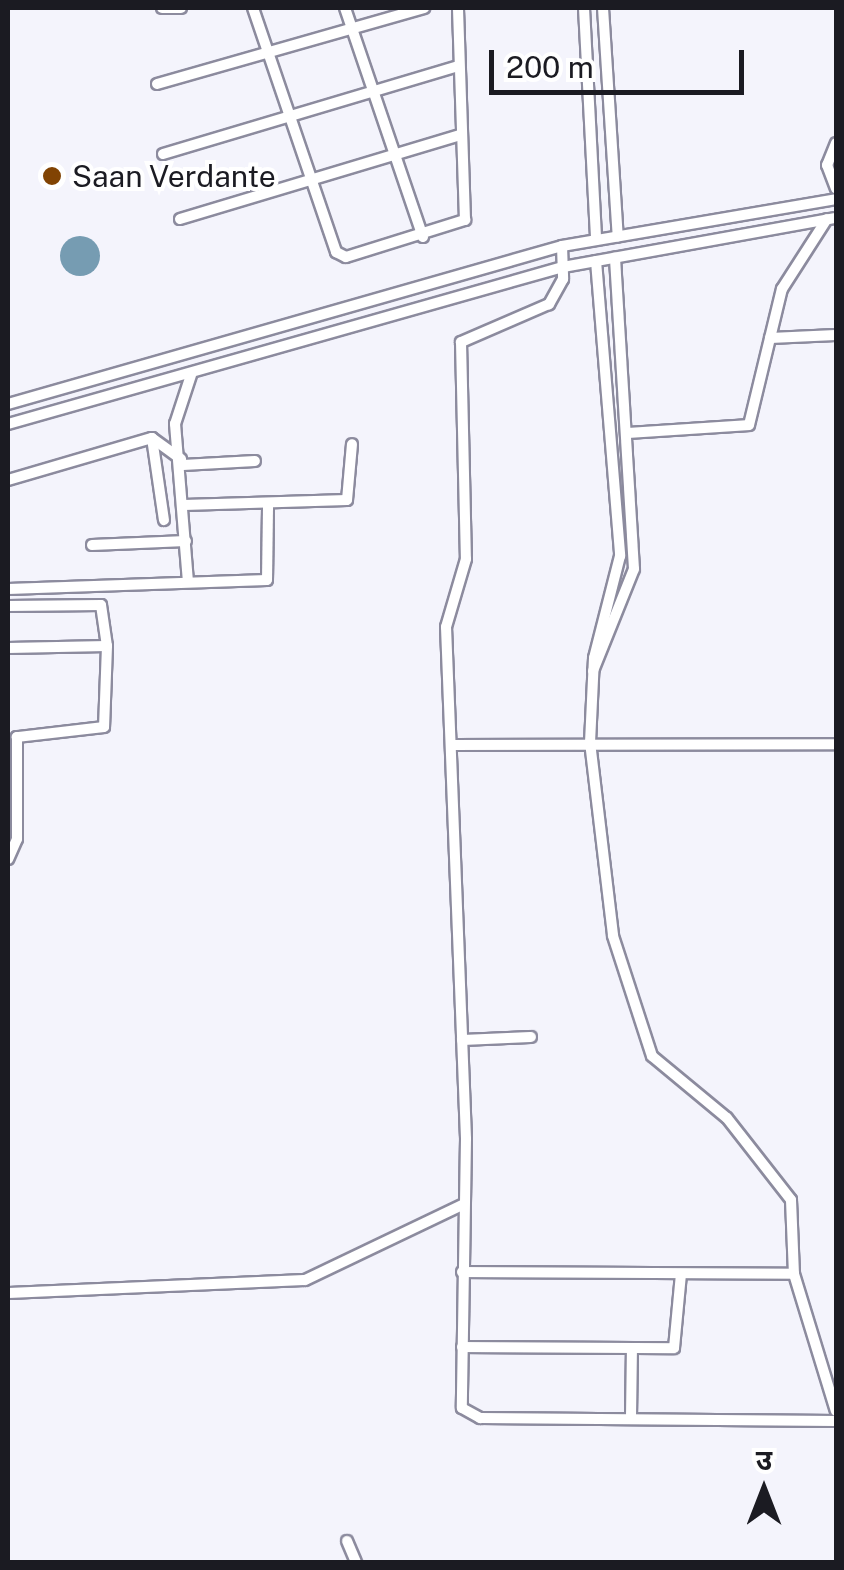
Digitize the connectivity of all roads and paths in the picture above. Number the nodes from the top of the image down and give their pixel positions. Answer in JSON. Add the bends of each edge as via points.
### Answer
{"nodes":[{"id":1,"x":162,"y":8,"type":"edge"},
{"id":2,"x":181,"y":8,"type":"edge"},
{"id":3,"x":253,"y":8,"type":"edge"},
{"id":4,"x":345,"y":8,"type":"edge"},
{"id":5,"x":424,"y":8,"type":"edge"},
{"id":6,"x":458,"y":8,"type":"edge"},
{"id":7,"x":584,"y":8,"type":"edge"},
{"id":8,"x":603,"y":8,"type":"edge"},
{"id":9,"x":350,"y":24,"type":"junction"},
{"id":10,"x":266,"y":47,"type":"junction"},
{"id":11,"x":459,"y":66,"type":"junction"},
{"id":12,"x":158,"y":84,"type":"dead end"},
{"id":13,"x":374,"y":91,"type":"junction"},
{"id":14,"x":289,"y":114,"type":"junction"},
{"id":15,"x":460,"y":135,"type":"junction"},
{"id":16,"x":836,"y":143,"type":"edge"},
{"id":17,"x":396,"y":152,"type":"junction"},
{"id":18,"x":163,"y":154,"type":"dead end"},
{"id":19,"x":311,"y":179,"type":"junction"},
{"id":20,"x":836,"y":188,"type":"edge"},
{"id":21,"x":836,"y":199,"type":"edge"},
{"id":22,"x":180,"y":218,"type":"dead end"},
{"id":23,"x":832,"y":218,"type":"edge"},
{"id":24,"x":423,"y":237,"type":"junction"},
{"id":25,"x":618,"y":237,"type":"junction"},
{"id":26,"x":596,"y":240,"type":"junction"},
{"id":27,"x":562,"y":246,"type":"junction"},
{"id":28,"x":615,"y":258,"type":"junction"},
{"id":29,"x":596,"y":262,"type":"junction"},
{"id":30,"x":563,"y":267,"type":"junction"},
{"id":31,"x":836,"y":335,"type":"edge"},
{"id":32,"x":770,"y":338,"type":"junction"},
{"id":33,"x":191,"y":375,"type":"junction"},
{"id":34,"x":8,"y":404,"type":"edge"},
{"id":35,"x":8,"y":424,"type":"edge"},
{"id":36,"x":629,"y":432,"type":"junction"},
{"id":37,"x":152,"y":438,"type":"junction"},
{"id":38,"x":352,"y":444,"type":"dead end"},
{"id":39,"x":255,"y":461,"type":"dead end"},
{"id":40,"x":182,"y":462,"type":"junction"},
{"id":41,"x":8,"y":480,"type":"edge"},
{"id":42,"x":184,"y":505,"type":"junction"},
{"id":43,"x":268,"y":505,"type":"junction"},
{"id":44,"x":164,"y":520,"type":"dead end"},
{"id":45,"x":186,"y":541,"type":"junction"},
{"id":46,"x":92,"y":546,"type":"dead end"},
{"id":47,"x":188,"y":582,"type":"junction"},
{"id":48,"x":8,"y":588,"type":"edge"},
{"id":49,"x":8,"y":606,"type":"edge"},
{"id":50,"x":107,"y":646,"type":"junction"},
{"id":51,"x":8,"y":648,"type":"edge"},
{"id":52,"x":592,"y":671,"type":"junction"},
{"id":53,"x":590,"y":742,"type":"junction"},
{"id":54,"x":836,"y":744,"type":"edge"},
{"id":55,"x":454,"y":745,"type":"junction"},
{"id":56,"x":8,"y":859,"type":"edge"},
{"id":57,"x":531,"y":1038,"type":"dead end"},
{"id":58,"x":462,"y":1040,"type":"junction"},
{"id":59,"x":464,"y":1204,"type":"junction"},
{"id":60,"x":462,"y":1272,"type":"junction"},
{"id":61,"x":680,"y":1274,"type":"junction"},
{"id":62,"x":794,"y":1274,"type":"junction"},
{"id":63,"x":8,"y":1293,"type":"edge"},
{"id":64,"x":462,"y":1346,"type":"junction"},
{"id":65,"x":632,"y":1348,"type":"junction"},
{"id":66,"x":836,"y":1411,"type":"edge"},
{"id":67,"x":631,"y":1417,"type":"junction"},
{"id":68,"x":836,"y":1421,"type":"edge"},
{"id":69,"x":347,"y":1542,"type":"dead end"},
{"id":70,"x":356,"y":1562,"type":"edge"}],
"edges":[{"from":1,"to":2,"type":"street"},
{"from":3,"to":10,"type":"street"},
{"from":4,"to":9,"type":"street"},
{"from":5,"to":9,"type":"street"},
{"from":6,"to":11,"type":"street"},
{"from":7,"to":26,"type":"street"},
{"from":8,"to":25,"type":"street"},
{"from":9,"to":10,"type":"street"},
{"from":9,"to":13,"type":"street"},
{"from":10,"to":12,"type":"street"},
{"from":10,"to":14,"type":"street"},
{"from":11,"to":13,"type":"street"},
{"from":11,"to":15,"type":"street"},
{"from":13,"to":14,"type":"street"},
{"from":13,"to":17,"type":"street"},
{"from":14,"to":18,"type":"street"},
{"from":14,"to":19,"type":"street"},
{"from":15,"to":17,"type":"street"},
{"from":15,"to":24,"type":"street","via":[[465,220]]},
{"from":16,"to":20,"type":"street","via":[[828,165]]},
{"from":17,"to":19,"type":"street"},
{"from":17,"to":24,"type":"street"},
{"from":19,"to":22,"type":"street"},
{"from":19,"to":24,"type":"street","via":[[339,255]]},
{"from":21,"to":25,"type":"street"},
{"from":23,"to":28,"type":"street"},
{"from":23,"to":32,"type":"street","via":[[785,284]]},
{"from":25,"to":26,"type":"street"},
{"from":26,"to":27,"type":"street"},
{"from":27,"to":30,"type":"street"},
{"from":27,"to":34,"type":"street"},
{"from":28,"to":29,"type":"street"},
{"from":28,"to":36,"type":"street"},
{"from":29,"to":30,"type":"street"},
{"from":29,"to":52,"type":"street","via":[[620,556]]},
{"from":30,"to":33,"type":"street"},
{"from":30,"to":55,"type":"street","via":[[549,304],[461,342],[466,559],[446,611]]},
{"from":31,"to":32,"type":"street"},
{"from":32,"to":36,"type":"street","via":[[748,426]]},
{"from":33,"to":35,"type":"street"},
{"from":33,"to":40,"type":"street","via":[[175,424]]},
{"from":36,"to":52,"type":"street","via":[[632,579]]},
{"from":37,"to":40,"type":"street"},
{"from":37,"to":41,"type":"street"},
{"from":37,"to":44,"type":"street"},
{"from":38,"to":43,"type":"street","via":[[350,497]]},
{"from":39,"to":40,"type":"street"},
{"from":40,"to":42,"type":"street"},
{"from":42,"to":43,"type":"street"},
{"from":42,"to":45,"type":"street"},
{"from":43,"to":47,"type":"street","via":[[269,580]]},
{"from":45,"to":46,"type":"street"},
{"from":45,"to":47,"type":"street"},
{"from":47,"to":48,"type":"street"},
{"from":49,"to":50,"type":"street","via":[[101,605]]},
{"from":50,"to":51,"type":"street"},
{"from":50,"to":56,"type":"street","via":[[104,727],[17,738],[17,839]]},
{"from":52,"to":53,"type":"street"},
{"from":53,"to":54,"type":"street"},
{"from":53,"to":55,"type":"street"},
{"from":53,"to":62,"type":"street","via":[[613,936],[641,1034],[675,1082],[727,1118],[784,1186]]},
{"from":55,"to":58,"type":"street"},
{"from":57,"to":58,"type":"street"},
{"from":58,"to":59,"type":"street"},
{"from":59,"to":60,"type":"street"},
{"from":59,"to":63,"type":"street","via":[[305,1280]]},
{"from":60,"to":61,"type":"street"},
{"from":60,"to":64,"type":"street"},
{"from":61,"to":62,"type":"street"},
{"from":61,"to":65,"type":"street","via":[[677,1343]]},
{"from":62,"to":66,"type":"street"},
{"from":64,"to":65,"type":"street"},
{"from":64,"to":67,"type":"street","via":[[464,1415]]},
{"from":65,"to":67,"type":"street"},
{"from":67,"to":68,"type":"street"},
{"from":69,"to":70,"type":"street"}]}
